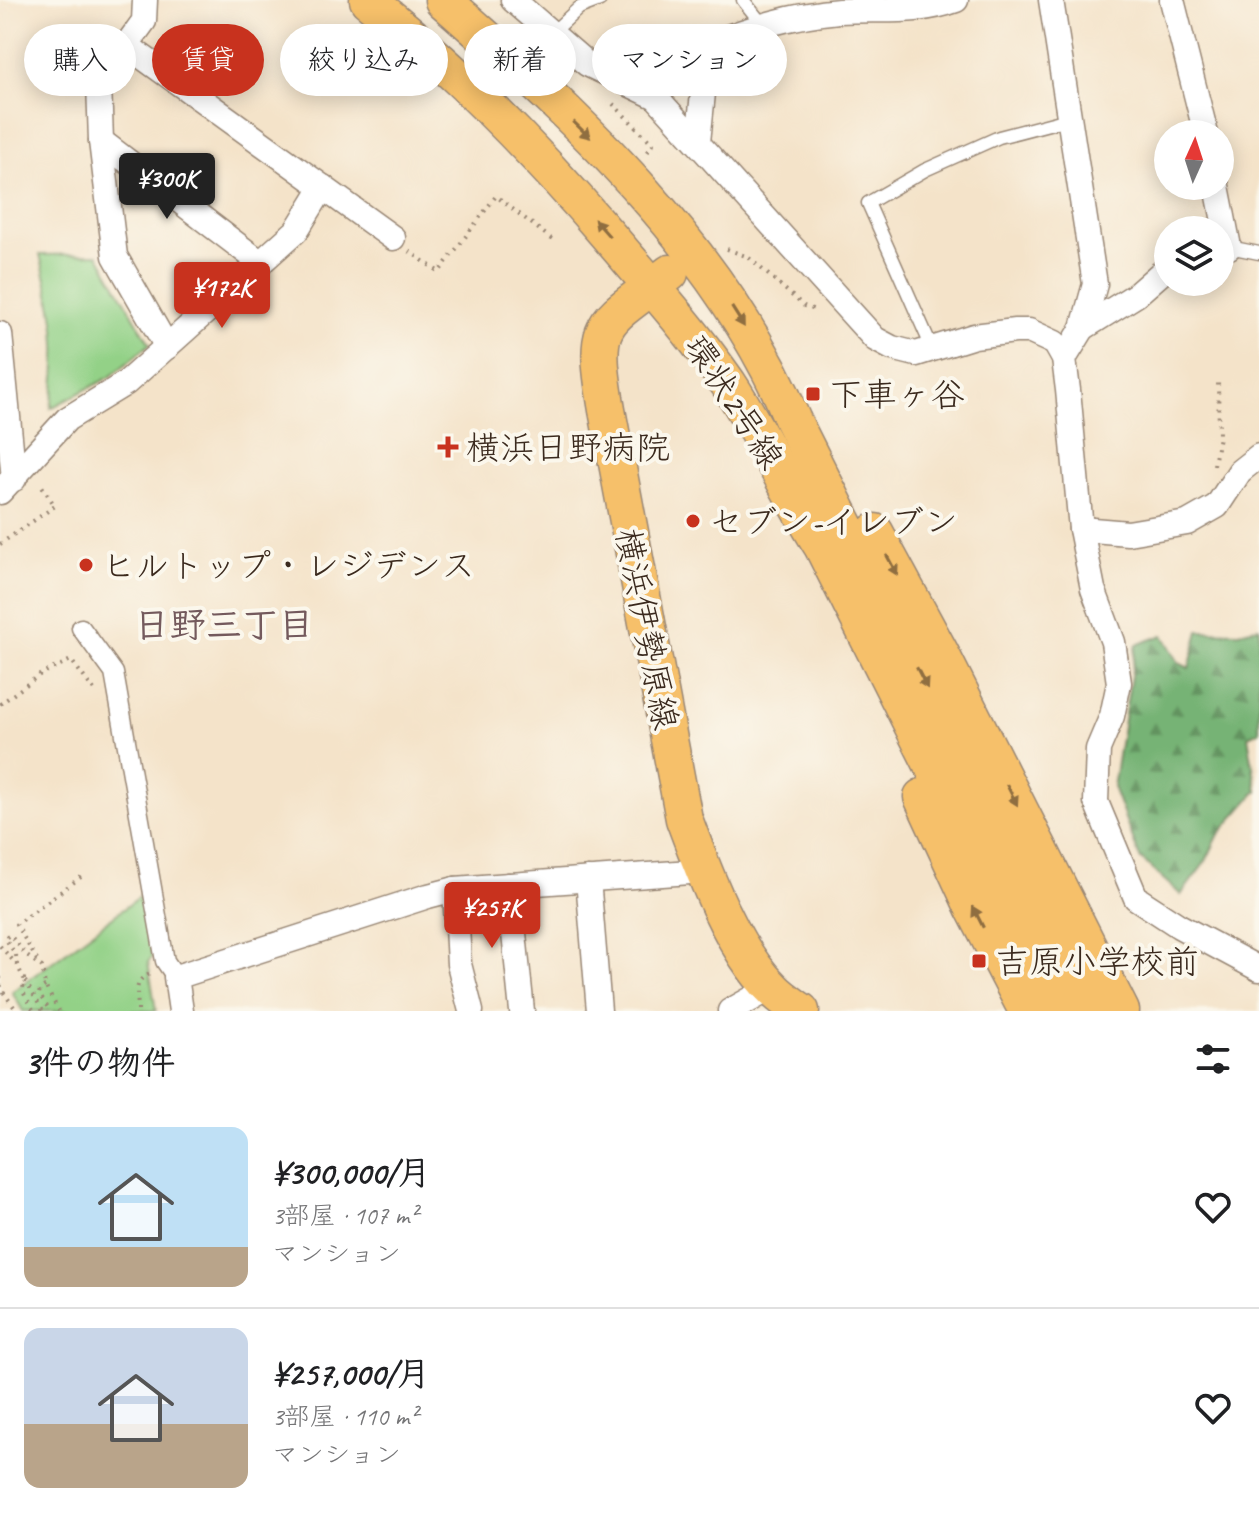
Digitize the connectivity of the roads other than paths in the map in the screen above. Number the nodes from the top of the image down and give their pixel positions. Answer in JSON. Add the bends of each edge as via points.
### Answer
{"nodes":[{"id":1,"x":145,"y":0,"type":"edge"},
{"id":2,"x":368,"y":0,"type":"edge"},
{"id":3,"x":443,"y":0,"type":"edge"},
{"id":4,"x":513,"y":0,"type":"edge"},
{"id":5,"x":600,"y":0,"type":"edge"},
{"id":6,"x":743,"y":0,"type":"edge"},
{"id":7,"x":956,"y":0,"type":"edge"},
{"id":8,"x":1051,"y":0,"type":"edge"},
{"id":9,"x":1172,"y":0,"type":"edge"},
{"id":10,"x":889,"y":6,"type":"edge"},
{"id":11,"x":541,"y":24,"type":"edge"},
{"id":12,"x":562,"y":24,"type":"edge"},
{"id":13,"x":762,"y":24,"type":"joint"},
{"id":14,"x":136,"y":32,"type":"edge"},
{"id":15,"x":136,"y":52,"type":"edge"},
{"id":16,"x":576,"y":54,"type":"edge"},
{"id":17,"x":99,"y":96,"type":"edge"},
{"id":18,"x":703,"y":96,"type":"edge"},
{"id":19,"x":1068,"y":119,"type":"junction"},
{"id":20,"x":1202,"y":120,"type":"edge"},
{"id":21,"x":101,"y":141,"type":"junction"},
{"id":22,"x":698,"y":142,"type":"junction"},
{"id":23,"x":323,"y":187,"type":"junction"},
{"id":24,"x":393,"y":238,"type":"road end"},
{"id":25,"x":1234,"y":249,"type":"edge"},
{"id":26,"x":710,"y":252,"type":"junction"},
{"id":27,"x":1259,"y":253,"type":"edge"},
{"id":28,"x":261,"y":263,"type":"junction"},
{"id":29,"x":1154,"y":279,"type":"edge"},
{"id":30,"x":653,"y":286,"type":"junction"},
{"id":31,"x":1083,"y":328,"type":"junction"},
{"id":32,"x":0,"y":334,"type":"edge"},
{"id":33,"x":167,"y":347,"type":"junction"},
{"id":34,"x":933,"y":350,"type":"junction"},
{"id":35,"x":1064,"y":359,"type":"junction"},
{"id":36,"x":776,"y":381,"type":"junction"},
{"id":37,"x":1259,"y":456,"type":"edge"},
{"id":38,"x":14,"y":479,"type":"edge"},
{"id":39,"x":799,"y":509,"type":"junction"},
{"id":40,"x":1081,"y":529,"type":"junction"},
{"id":41,"x":81,"y":628,"type":"dead end"},
{"id":42,"x":972,"y":812,"type":"junction"},
{"id":43,"x":704,"y":871,"type":"junction"},
{"id":44,"x":588,"y":879,"type":"junction"},
{"id":45,"x":509,"y":885,"type":"junction"},
{"id":46,"x":455,"y":889,"type":"junction"},
{"id":47,"x":1259,"y":969,"type":"edge"},
{"id":48,"x":174,"y":974,"type":"junction"},
{"id":49,"x":771,"y":988,"type":"junction"},
{"id":50,"x":181,"y":1011,"type":"edge"},
{"id":51,"x":471,"y":1011,"type":"edge"},
{"id":52,"x":522,"y":1011,"type":"edge"},
{"id":53,"x":599,"y":1011,"type":"edge"},
{"id":54,"x":730,"y":1011,"type":"edge"},
{"id":55,"x":801,"y":1011,"type":"edge"},
{"id":56,"x":1027,"y":1011,"type":"edge"},
{"id":57,"x":1056,"y":1011,"type":"edge"},
{"id":58,"x":1089,"y":1011,"type":"edge"},
{"id":59,"x":1121,"y":1011,"type":"edge"}],
"edges":[{"from":1,"to":14,"type":"street","via":[[144,21]]},
{"from":30,"to":2,"type":"main road","name":"環状2号線","one_way":true,"via":[[474,91]]},
{"from":3,"to":26,"type":"main road","name":"環状2号線","one_way":true},
{"from":4,"to":11,"type":"street"},
{"from":5,"to":12,"type":"lane","via":[[579,8]]},
{"from":6,"to":13,"type":"lane"},
{"from":7,"to":10,"type":"street","via":[[934,8]]},
{"from":8,"to":19,"type":"street"},
{"from":9,"to":20,"type":"street"},
{"from":10,"to":13,"type":"street"},
{"from":15,"to":23,"type":"street"},
{"from":16,"to":22,"type":"street","via":[[656,97]]},
{"from":17,"to":21,"type":"street"},
{"from":18,"to":22,"type":"street"},
{"from":19,"to":31,"type":"street","via":[[1095,284]]},
{"from":19,"to":34,"type":"lane","via":[[999,137],[868,203]]},
{"from":21,"to":28,"type":"street"},
{"from":21,"to":33,"type":"street","via":[[115,256]]},
{"from":22,"to":34,"type":"street","via":[[875,339],[916,354]]},
{"from":23,"to":24,"type":"street"},
{"from":23,"to":28,"type":"street","via":[[296,231]]},
{"from":25,"to":27,"type":"lane"},
{"from":26,"to":30,"type":"main road","name":"横浜伊勢原線"},
{"from":26,"to":36,"type":"main road","name":"環状2号線","one_way":true,"via":[[726,298]]},
{"from":28,"to":33,"type":"street"},
{"from":29,"to":31,"type":"street"},
{"from":30,"to":39,"type":"main road","name":"環状2号線","via":[[735,394]]},
{"from":30,"to":43,"type":"main road","name":"横浜伊勢原線","via":[[613,314],[599,355],[678,792]]},
{"from":31,"to":35,"type":"street"},
{"from":32,"to":38,"type":"street"},
{"from":33,"to":38,"type":"street","via":[[126,383],[67,419]]},
{"from":34,"to":35,"type":"street","via":[[974,336],[1029,331],[1055,343]]},
{"from":35,"to":40,"type":"street"},
{"from":36,"to":42,"type":"main road","name":"環状2号線","one_way":true},
{"from":36,"to":59,"type":"main road","one_way":true,"via":[[808,412],[848,481]]},
{"from":37,"to":40,"type":"street","via":[[1240,471],[1217,506],[1187,523],[1128,533]]},
{"from":39,"to":42,"type":"main road","name":"環状2号線"},
{"from":56,"to":39,"type":"main road","one_way":true,"via":[[808,554]]},
{"from":40,"to":47,"type":"street","via":[[1119,683],[1098,749],[1096,802],[1113,847],[1136,898]]},
{"from":41,"to":48,"type":"street","via":[[114,673],[165,961]]},
{"from":42,"to":57,"type":"main road","name":"環状2号線"},
{"from":42,"to":58,"type":"main road","name":"環状2号線"},
{"from":43,"to":44,"type":"street"},
{"from":43,"to":49,"type":"main road","name":"横浜伊勢原線","via":[[748,957]]},
{"from":44,"to":45,"type":"street"},
{"from":44,"to":53,"type":"street"},
{"from":45,"to":46,"type":"street"},
{"from":45,"to":52,"type":"street"},
{"from":46,"to":48,"type":"street"},
{"from":46,"to":51,"type":"street","via":[[459,964]]},
{"from":48,"to":50,"type":"street"},
{"from":49,"to":54,"type":"street"},
{"from":49,"to":55,"type":"main road","name":"横浜伊勢原線"}]}
